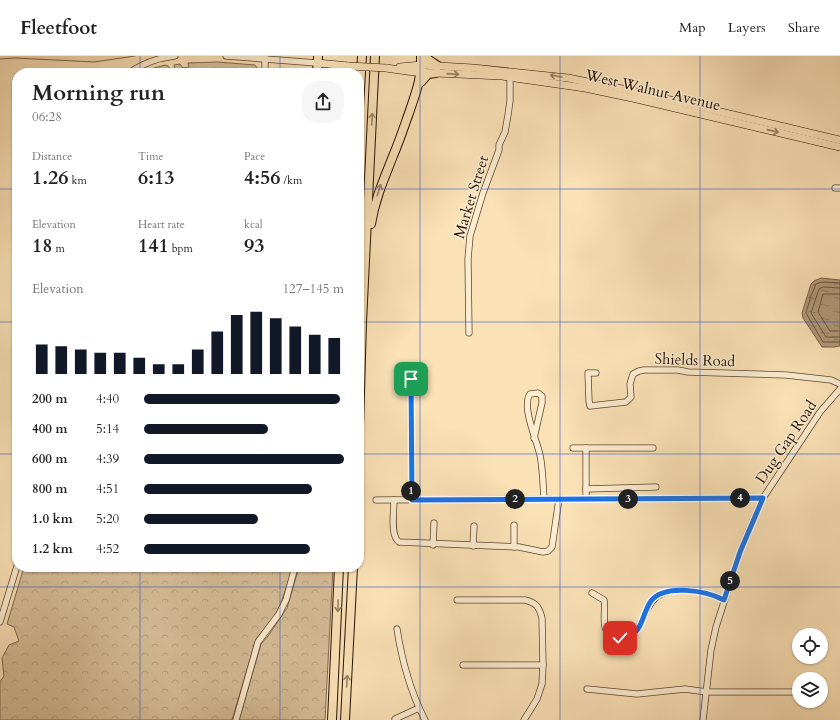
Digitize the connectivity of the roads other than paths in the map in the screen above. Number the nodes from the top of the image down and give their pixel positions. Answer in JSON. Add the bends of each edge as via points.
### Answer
{"nodes":[{"id":1,"x":175,"y":56,"type":"edge"},
{"id":2,"x":226,"y":56,"type":"edge"},
{"id":3,"x":362,"y":56,"type":"edge"},
{"id":4,"x":375,"y":56,"type":"edge"},
{"id":5,"x":422,"y":56,"type":"edge"},
{"id":6,"x":265,"y":57,"type":"edge"},
{"id":7,"x":318,"y":60,"type":"edge"},
{"id":8,"x":137,"y":68,"type":"edge"},
{"id":9,"x":265,"y":68,"type":"edge"},
{"id":10,"x":361,"y":68,"type":"edge"},
{"id":11,"x":421,"y":69,"type":"junction"},
{"id":12,"x":437,"y":69,"type":"junction"},
{"id":13,"x":510,"y":74,"type":"junction"},
{"id":14,"x":419,"y":85,"type":"junction"},
{"id":15,"x":620,"y":91,"type":"junction"},
{"id":16,"x":840,"y":140,"type":"edge"},
{"id":17,"x":840,"y":147,"type":"edge"},
{"id":18,"x":366,"y":242,"type":"junction"},
{"id":19,"x":364,"y":295,"type":"edge"},
{"id":20,"x":469,"y":333,"type":"dead end"},
{"id":21,"x":596,"y":373,"type":"dead end"},
{"id":22,"x":411,"y":379,"type":"dead end"},
{"id":23,"x":840,"y":384,"type":"edge"},
{"id":24,"x":840,"y":389,"type":"edge"},
{"id":25,"x":534,"y":438,"type":"junction"},
{"id":26,"x":573,"y":448,"type":"dead end"},
{"id":27,"x":586,"y":448,"type":"junction"},
{"id":28,"x":653,"y":448,"type":"dead end"},
{"id":29,"x":656,"y":487,"type":"dead end"},
{"id":30,"x":637,"y":488,"type":"junction"},
{"id":31,"x":586,"y":489,"type":"junction"},
{"id":32,"x":763,"y":498,"type":"junction"},
{"id":33,"x":544,"y":499,"type":"junction"},
{"id":34,"x":559,"y":499,"type":"junction"},
{"id":35,"x":586,"y":499,"type":"junction"},
{"id":36,"x":637,"y":499,"type":"junction"},
{"id":37,"x":376,"y":500,"type":"dead end"},
{"id":38,"x":394,"y":500,"type":"junction"},
{"id":39,"x":412,"y":500,"type":"junction"},
{"id":40,"x":434,"y":524,"type":"dead end"},
{"id":41,"x":514,"y":525,"type":"dead end"},
{"id":42,"x":474,"y":526,"type":"dead end"},
{"id":43,"x":433,"y":545,"type":"junction"},
{"id":44,"x":473,"y":546,"type":"junction"},
{"id":45,"x":514,"y":547,"type":"junction"},
{"id":46,"x":15,"y":572,"type":"edge"},
{"id":47,"x":294,"y":572,"type":"edge"},
{"id":48,"x":340,"y":572,"type":"edge"},
{"id":49,"x":352,"y":572,"type":"edge"},
{"id":50,"x":592,"y":594,"type":"dead end"},
{"id":51,"x":457,"y":600,"type":"dead end"},
{"id":52,"x":724,"y":600,"type":"junction"},
{"id":53,"x":0,"y":622,"type":"edge"},
{"id":54,"x":397,"y":630,"type":"dead end"},
{"id":55,"x":463,"y":665,"type":"dead end"},
{"id":56,"x":543,"y":665,"type":"junction"},
{"id":57,"x":587,"y":689,"type":"dead end"},
{"id":58,"x":707,"y":692,"type":"junction"},
{"id":59,"x":792,"y":692,"type":"dead end"},
{"id":60,"x":419,"y":708,"type":"junction"},
{"id":61,"x":395,"y":719,"type":"edge"},
{"id":62,"x":236,"y":720,"type":"edge"},
{"id":63,"x":332,"y":720,"type":"edge"},
{"id":64,"x":345,"y":720,"type":"edge"},
{"id":65,"x":425,"y":720,"type":"edge"},
{"id":66,"x":524,"y":720,"type":"edge"},
{"id":67,"x":703,"y":720,"type":"edge"}],
"edges":[{"from":1,"to":8,"type":"street","via":[[151,61]]},
{"from":2,"to":6,"type":"street"},
{"from":3,"to":10,"type":"highway"},
{"from":18,"to":4,"type":"highway","one_way":true},
{"from":5,"to":11,"type":"highway"},
{"from":5,"to":12,"type":"highway"},
{"from":6,"to":7,"type":"street"},
{"from":6,"to":9,"type":"street"},
{"from":7,"to":11,"type":"main road","name":"West Walnut Avenue","bridge":true,"via":[[349,66]]},
{"from":11,"to":12,"type":"main road","name":"West Walnut Avenue"},
{"from":11,"to":14,"type":"highway"},
{"from":12,"to":13,"type":"main road","name":"West Walnut Avenue"},
{"from":12,"to":14,"type":"highway","via":[[428,74]]},
{"from":13,"to":15,"type":"main road","name":"West Walnut Avenue","via":[[568,78]]},
{"from":13,"to":20,"type":"street","name":"Market Street","via":[[510,101],[505,132],[470,236]]},
{"from":18,"to":14,"type":"highway","one_way":true,"via":[[381,183]]},
{"from":15,"to":16,"type":"main road","name":"West Walnut Avenue"},
{"from":15,"to":17,"type":"main road","name":"West Walnut Avenue","one_way":true},
{"from":18,"to":19,"type":"highway"},
{"from":21,"to":23,"type":"street","name":"Shields Road","via":[[588,373],[590,406],[626,402],[631,397],[630,384],[633,374],[638,371],[678,370],[786,375],[831,380]]},
{"from":22,"to":39,"type":"street"},
{"from":24,"to":32,"type":"street","name":"Dug Gap Road","via":[[820,412]]},
{"from":25,"to":25,"type":"street","via":[[529,421],[528,400],[530,394],[538,393],[542,398]]},
{"from":25,"to":33,"type":"street","via":[[540,454]]},
{"from":26,"to":27,"type":"street"},
{"from":27,"to":28,"type":"street"},
{"from":27,"to":31,"type":"street"},
{"from":29,"to":30,"type":"street"},
{"from":30,"to":31,"type":"street"},
{"from":30,"to":36,"type":"street"},
{"from":31,"to":35,"type":"street"},
{"from":32,"to":36,"type":"street"},
{"from":32,"to":52,"type":"street","name":"Dug Gap Road","via":[[740,552]]},
{"from":33,"to":34,"type":"street"},
{"from":33,"to":39,"type":"street"},
{"from":34,"to":35,"type":"street"},
{"from":34,"to":45,"type":"street","via":[[551,550],[543,552]]},
{"from":35,"to":36,"type":"street"},
{"from":37,"to":38,"type":"street"},
{"from":38,"to":39,"type":"street"},
{"from":38,"to":43,"type":"street","via":[[396,540],[407,544]]},
{"from":40,"to":43,"type":"street"},
{"from":41,"to":45,"type":"street"},
{"from":42,"to":44,"type":"street"},
{"from":43,"to":44,"type":"street"},
{"from":44,"to":45,"type":"street"},
{"from":46,"to":53,"type":"street"},
{"from":47,"to":62,"type":"street","via":[[286,600],[279,614],[258,642]]},
{"from":48,"to":63,"type":"highway","one_way":true},
{"from":64,"to":49,"type":"highway","one_way":true},
{"from":50,"to":52,"type":"street","via":[[604,600],[606,632],[620,638],[636,632],[652,600],[660,595],[694,591]]},
{"from":51,"to":56,"type":"street","via":[[525,600],[537,605],[542,618]]},
{"from":52,"to":58,"type":"street","name":"Dug Gap Road","via":[[711,650]]},
{"from":54,"to":60,"type":"street","via":[[401,657]]},
{"from":55,"to":56,"type":"street"},
{"from":56,"to":66,"type":"street","via":[[542,684],[537,699]]},
{"from":57,"to":58,"type":"street","via":[[636,694],[685,689]]},
{"from":58,"to":59,"type":"street"},
{"from":58,"to":67,"type":"street","name":"Dug Gap Road"},
{"from":60,"to":61,"type":"street"},
{"from":60,"to":65,"type":"street"}]}
